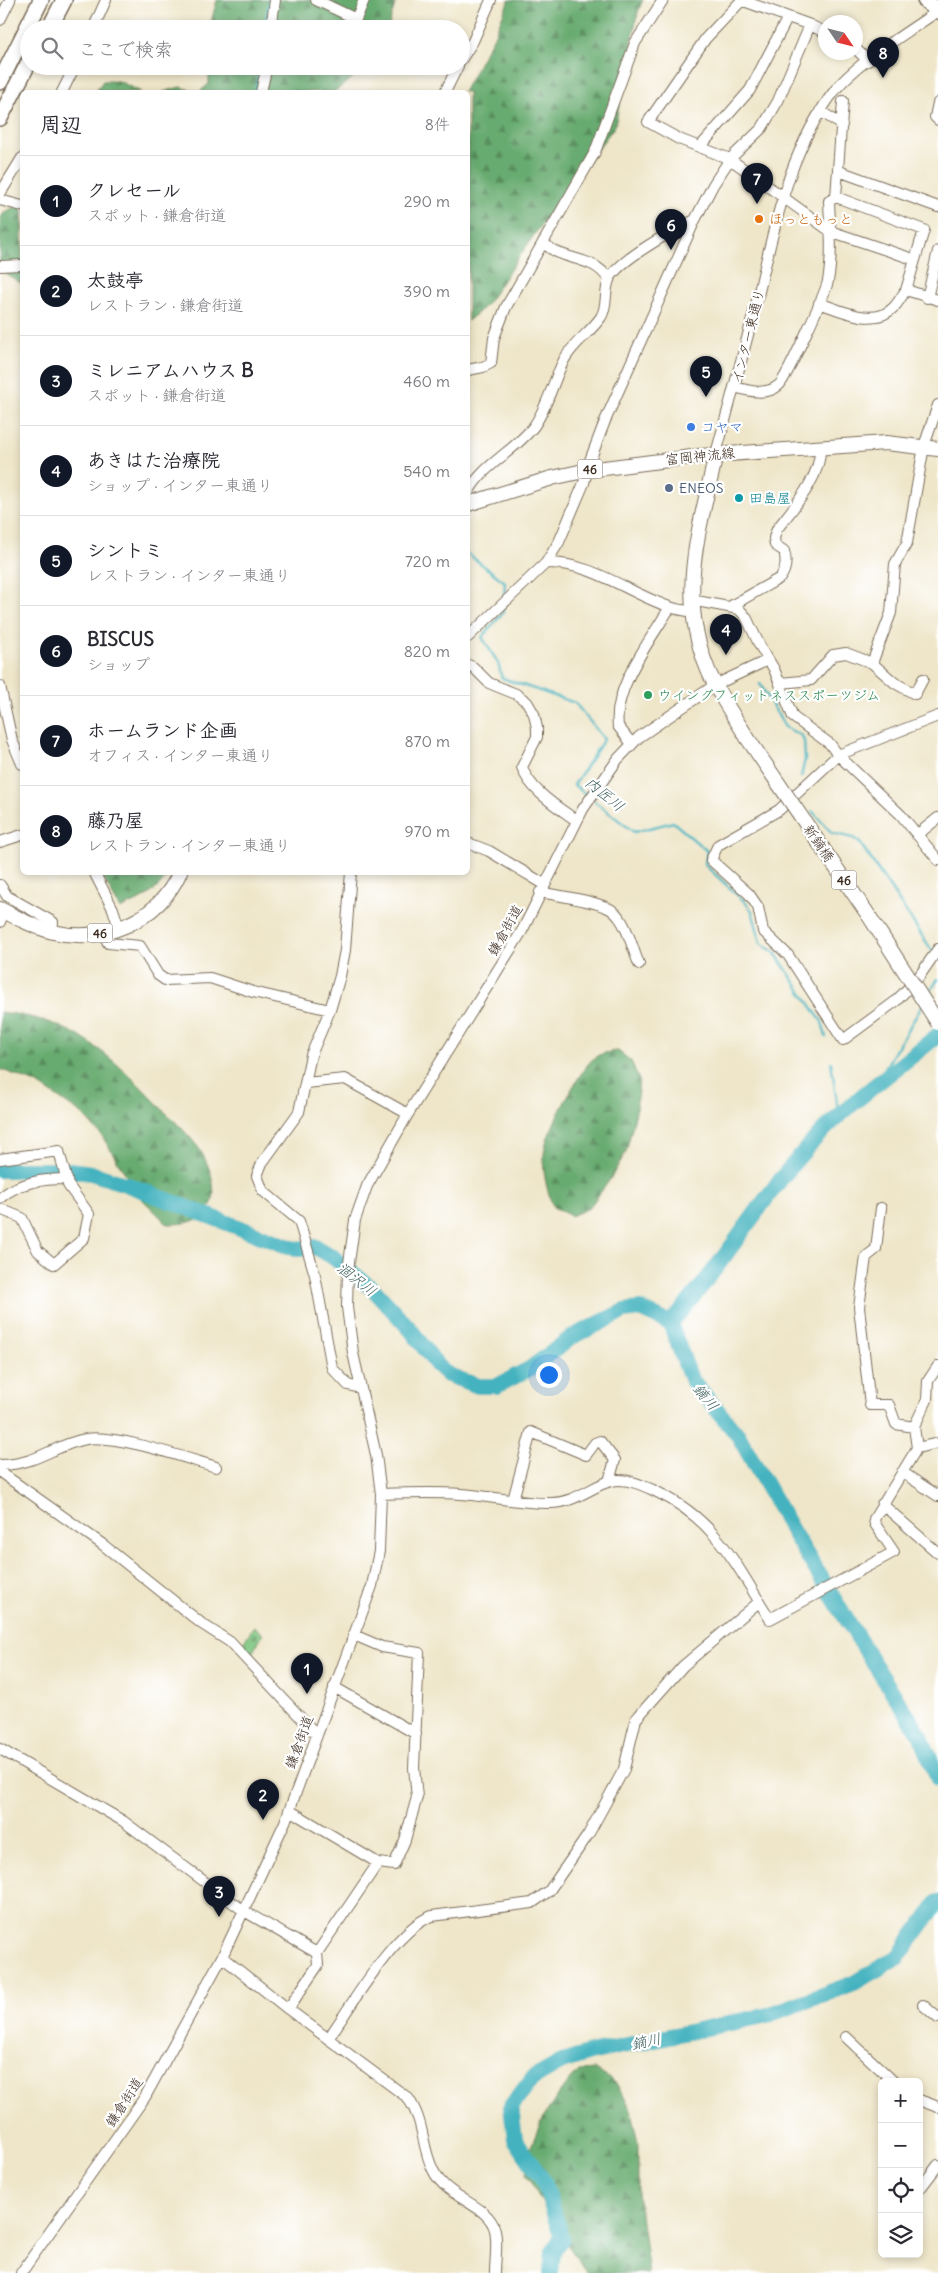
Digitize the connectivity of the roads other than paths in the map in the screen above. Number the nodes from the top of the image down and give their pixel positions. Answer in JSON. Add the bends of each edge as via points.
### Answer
{"nodes":[{"id":1,"x":10,"y":0,"type":"edge"},
{"id":2,"x":41,"y":0,"type":"edge"},
{"id":3,"x":59,"y":0,"type":"edge"},
{"id":4,"x":64,"y":0,"type":"edge"},
{"id":5,"x":106,"y":0,"type":"edge"},
{"id":6,"x":275,"y":0,"type":"edge"},
{"id":7,"x":316,"y":0,"type":"edge"},
{"id":8,"x":364,"y":0,"type":"edge"},
{"id":9,"x":491,"y":0,"type":"edge"},
{"id":10,"x":663,"y":0,"type":"edge"},
{"id":11,"x":742,"y":0,"type":"edge"},
{"id":12,"x":925,"y":0,"type":"edge"},
{"id":13,"x":933,"y":0,"type":"edge"},
{"id":14,"x":768,"y":5,"type":"edge"},
{"id":15,"x":938,"y":11,"type":"edge"},
{"id":16,"x":788,"y":17,"type":"junction"},
{"id":17,"x":0,"y":20,"type":"edge"},
{"id":18,"x":31,"y":20,"type":"edge"},
{"id":19,"x":49,"y":20,"type":"edge"},
{"id":20,"x":54,"y":20,"type":"edge"},
{"id":21,"x":97,"y":20,"type":"edge"},
{"id":22,"x":272,"y":20,"type":"edge"},
{"id":23,"x":810,"y":25,"type":"junction"},
{"id":24,"x":818,"y":29,"type":"edge"},
{"id":25,"x":20,"y":42,"type":"edge"},
{"id":26,"x":470,"y":46,"type":"edge"},
{"id":27,"x":863,"y":56,"type":"edge"},
{"id":28,"x":868,"y":61,"type":"junction"},
{"id":29,"x":22,"y":75,"type":"edge"},
{"id":30,"x":25,"y":75,"type":"edge"},
{"id":31,"x":70,"y":75,"type":"edge"},
{"id":32,"x":264,"y":75,"type":"edge"},
{"id":33,"x":454,"y":75,"type":"edge"},
{"id":34,"x":0,"y":82,"type":"edge"},
{"id":35,"x":63,"y":90,"type":"edge"},
{"id":36,"x":261,"y":90,"type":"edge"},
{"id":37,"x":446,"y":90,"type":"edge"},
{"id":38,"x":843,"y":101,"type":"dead end"},
{"id":39,"x":938,"y":103,"type":"edge"},
{"id":40,"x":820,"y":111,"type":"junction"},
{"id":41,"x":2,"y":115,"type":"edge"},
{"id":42,"x":938,"y":120,"type":"edge"},
{"id":43,"x":842,"y":125,"type":"junction"},
{"id":44,"x":700,"y":147,"type":"junction"},
{"id":45,"x":730,"y":159,"type":"junction"},
{"id":46,"x":20,"y":161,"type":"edge"},
{"id":47,"x":839,"y":171,"type":"junction"},
{"id":48,"x":0,"y":194,"type":"edge"},
{"id":49,"x":836,"y":197,"type":"junction"},
{"id":50,"x":782,"y":198,"type":"junction"},
{"id":51,"x":0,"y":200,"type":"edge"},
{"id":52,"x":20,"y":205,"type":"edge"},
{"id":53,"x":938,"y":206,"type":"edge"},
{"id":54,"x":696,"y":220,"type":"junction"},
{"id":55,"x":830,"y":230,"type":"junction"},
{"id":56,"x":543,"y":242,"type":"junction"},
{"id":57,"x":938,"y":251,"type":"edge"},
{"id":58,"x":913,"y":259,"type":"junction"},
{"id":59,"x":20,"y":265,"type":"edge"},
{"id":60,"x":0,"y":266,"type":"edge"},
{"id":61,"x":609,"y":280,"type":"junction"},
{"id":62,"x":906,"y":290,"type":"junction"},
{"id":63,"x":927,"y":298,"type":"junction"},
{"id":64,"x":938,"y":300,"type":"edge"},
{"id":65,"x":819,"y":303,"type":"junction"},
{"id":66,"x":470,"y":370,"type":"edge"},
{"id":67,"x":735,"y":387,"type":"junction"},
{"id":68,"x":938,"y":404,"type":"edge"},
{"id":69,"x":933,"y":433,"type":"edge"},
{"id":70,"x":924,"y":446,"type":"junction"},
{"id":71,"x":820,"y":447,"type":"junction"},
{"id":72,"x":938,"y":449,"type":"edge"},
{"id":73,"x":716,"y":454,"type":"junction"},
{"id":74,"x":588,"y":470,"type":"junction"},
{"id":75,"x":470,"y":490,"type":"edge"},
{"id":76,"x":470,"y":503,"type":"edge"},
{"id":77,"x":546,"y":563,"type":"junction"},
{"id":78,"x":692,"y":606,"type":"junction"},
{"id":79,"x":731,"y":606,"type":"junction"},
{"id":80,"x":670,"y":607,"type":"junction"},
{"id":81,"x":470,"y":635,"type":"edge"},
{"id":82,"x":768,"y":660,"type":"junction"},
{"id":83,"x":872,"y":663,"type":"junction"},
{"id":84,"x":470,"y":666,"type":"edge"},
{"id":85,"x":923,"y":679,"type":"dead end"},
{"id":86,"x":781,"y":683,"type":"junction"},
{"id":87,"x":715,"y":685,"type":"junction"},
{"id":88,"x":0,"y":686,"type":"edge"},
{"id":89,"x":938,"y":716,"type":"edge"},
{"id":90,"x":748,"y":738,"type":"joint"},
{"id":91,"x":632,"y":744,"type":"junction"},
{"id":92,"x":838,"y":755,"type":"junction"},
{"id":93,"x":20,"y":759,"type":"edge"},
{"id":94,"x":938,"y":818,"type":"edge"},
{"id":95,"x":577,"y":821,"type":"junction"},
{"id":96,"x":917,"y":835,"type":"junction"},
{"id":97,"x":20,"y":836,"type":"edge"},
{"id":98,"x":0,"y":842,"type":"edge"},
{"id":99,"x":470,"y":844,"type":"edge"},
{"id":100,"x":938,"y":860,"type":"edge"},
{"id":101,"x":96,"y":875,"type":"edge"},
{"id":102,"x":179,"y":875,"type":"edge"},
{"id":103,"x":351,"y":875,"type":"edge"},
{"id":104,"x":0,"y":885,"type":"edge"},
{"id":105,"x":542,"y":888,"type":"junction"},
{"id":106,"x":1,"y":914,"type":"edge"},
{"id":107,"x":119,"y":928,"type":"junction"},
{"id":108,"x":52,"y":932,"type":"junction"},
{"id":109,"x":104,"y":933,"type":"junction"},
{"id":110,"x":938,"y":949,"type":"edge"},
{"id":111,"x":639,"y":964,"type":"dead end"},
{"id":112,"x":330,"y":1010,"type":"junction"},
{"id":113,"x":938,"y":1023,"type":"edge"},
{"id":114,"x":306,"y":1083,"type":"junction"},
{"id":115,"x":408,"y":1114,"type":"junction"},
{"id":116,"x":0,"y":1158,"type":"edge"},
{"id":117,"x":67,"y":1179,"type":"junction"},
{"id":118,"x":0,"y":1198,"type":"edge"},
{"id":119,"x":881,"y":1208,"type":"dead end"},
{"id":120,"x":0,"y":1209,"type":"edge"},
{"id":121,"x":938,"y":1366,"type":"edge"},
{"id":122,"x":360,"y":1388,"type":"junction"},
{"id":123,"x":914,"y":1426,"type":"junction"},
{"id":124,"x":938,"y":1443,"type":"edge"},
{"id":125,"x":917,"y":1448,"type":"junction"},
{"id":126,"x":0,"y":1465,"type":"edge"},
{"id":127,"x":216,"y":1467,"type":"dead end"},
{"id":128,"x":0,"y":1472,"type":"edge"},
{"id":129,"x":902,"y":1472,"type":"junction"},
{"id":130,"x":609,"y":1481,"type":"junction"},
{"id":131,"x":381,"y":1494,"type":"junction"},
{"id":132,"x":938,"y":1496,"type":"edge"},
{"id":133,"x":514,"y":1500,"type":"junction"},
{"id":134,"x":882,"y":1504,"type":"junction"},
{"id":135,"x":938,"y":1553,"type":"edge"},
{"id":136,"x":759,"y":1602,"type":"junction"},
{"id":137,"x":354,"y":1635,"type":"junction"},
{"id":138,"x":334,"y":1687,"type":"junction"},
{"id":139,"x":316,"y":1734,"type":"junction"},
{"id":140,"x":416,"y":1734,"type":"junction"},
{"id":141,"x":0,"y":1748,"type":"edge"},
{"id":142,"x":289,"y":1810,"type":"junction"},
{"id":143,"x":378,"y":1863,"type":"junction"},
{"id":144,"x":244,"y":1911,"type":"junction"},
{"id":145,"x":317,"y":1953,"type":"junction"},
{"id":146,"x":222,"y":1956,"type":"junction"},
{"id":147,"x":923,"y":2005,"type":"dead end"},
{"id":148,"x":288,"y":2009,"type":"junction"},
{"id":149,"x":938,"y":2018,"type":"edge"},
{"id":150,"x":846,"y":2037,"type":"dead end"},
{"id":151,"x":328,"y":2039,"type":"junction"},
{"id":152,"x":890,"y":2078,"type":"edge"},
{"id":153,"x":923,"y":2101,"type":"edge"},
{"id":154,"x":938,"y":2107,"type":"edge"},
{"id":155,"x":938,"y":2165,"type":"edge"},
{"id":156,"x":923,"y":2185,"type":"edge"},
{"id":157,"x":21,"y":2273,"type":"edge"},
{"id":158,"x":495,"y":2273,"type":"edge"}],
"edges":[{"from":1,"to":17,"type":"street"},
{"from":2,"to":18,"type":"highway"},
{"from":3,"to":19,"type":"highway"},
{"from":4,"to":20,"type":"highway"},
{"from":5,"to":21,"type":"street"},
{"from":6,"to":22,"type":"street"},
{"from":7,"to":8,"type":"street","via":[[356,19]]},
{"from":9,"to":26,"type":"street"},
{"from":10,"to":56,"type":"street","via":[[634,43],[595,152]]},
{"from":11,"to":14,"type":"street"},
{"from":11,"to":44,"type":"street","via":[[706,38],[648,122]]},
{"from":12,"to":15,"type":"highway"},
{"from":13,"to":15,"type":"highway"},
{"from":14,"to":16,"type":"street"},
{"from":15,"to":28,"type":"street","name":"インター東通り"},
{"from":16,"to":23,"type":"street"},
{"from":16,"to":44,"type":"street","via":[[750,90]]},
{"from":23,"to":24,"type":"street"},
{"from":23,"to":45,"type":"street","via":[[778,101],[747,145]]},
{"from":25,"to":34,"type":"highway"},
{"from":27,"to":28,"type":"street"},
{"from":28,"to":40,"type":"street","name":"インター東通り","via":[[838,87]]},
{"from":29,"to":41,"type":"highway"},
{"from":30,"to":41,"type":"highway"},
{"from":31,"to":35,"type":"street"},
{"from":32,"to":36,"type":"street"},
{"from":33,"to":37,"type":"street"},
{"from":38,"to":43,"type":"street"},
{"from":39,"to":42,"type":"street","via":[[935,117]]},
{"from":40,"to":43,"type":"street"},
{"from":40,"to":50,"type":"street","name":"インター東通り","via":[[800,146]]},
{"from":43,"to":47,"type":"street"},
{"from":44,"to":45,"type":"street"},
{"from":45,"to":50,"type":"street"},
{"from":45,"to":54,"type":"street","via":[[713,184]]},
{"from":46,"to":48,"type":"street"},
{"from":47,"to":49,"type":"street"},
{"from":47,"to":53,"type":"street"},
{"from":49,"to":55,"type":"street","via":[[829,201]]},
{"from":49,"to":58,"type":"street","via":[[924,230]]},
{"from":50,"to":55,"type":"street"},
{"from":50,"to":67,"type":"street","name":"インター東通り"},
{"from":51,"to":52,"type":"street"},
{"from":54,"to":61,"type":"street","via":[[642,250]]},
{"from":54,"to":74,"type":"street","via":[[605,421]]},
{"from":55,"to":58,"type":"street"},
{"from":55,"to":65,"type":"street","via":[[828,284]]},
{"from":56,"to":61,"type":"street","via":[[559,255],[598,266]]},
{"from":56,"to":66,"type":"street","via":[[506,307],[494,338],[491,363]]},
{"from":57,"to":63,"type":"street"},
{"from":58,"to":62,"type":"street"},
{"from":59,"to":60,"type":"street"},
{"from":61,"to":75,"type":"street","via":[[605,310],[591,331],[572,347],[534,425]]},
{"from":62,"to":63,"type":"street"},
{"from":62,"to":65,"type":"street","via":[[893,308],[880,315],[866,317]]},
{"from":63,"to":64,"type":"street"},
{"from":65,"to":67,"type":"street","via":[[797,354],[779,385],[770,390],[751,392]]},
{"from":67,"to":73,"type":"street","name":"インター東通り"},
{"from":68,"to":69,"type":"street"},
{"from":69,"to":70,"type":"street"},
{"from":70,"to":71,"type":"main road","name":"富岡神流線","number":"46","via":[[886,442]]},
{"from":70,"to":72,"type":"main road","name":"富岡神流線","number":"46"},
{"from":70,"to":83,"type":"street","via":[[907,543],[895,564],[891,613]]},
{"from":71,"to":73,"type":"main road","name":"富岡神流線","number":"46"},
{"from":71,"to":79,"type":"street","via":[[821,456],[811,480],[774,538],[775,545],[784,551],[784,572],[780,578]]},
{"from":73,"to":74,"type":"main road","name":"富岡神流線","number":"46"},
{"from":73,"to":78,"type":"main road","name":"インター東通り","number":"46","via":[[695,552]]},
{"from":74,"to":76,"type":"main road","name":"富岡神流線","number":"46"},
{"from":74,"to":77,"type":"street","via":[[559,542]]},
{"from":77,"to":80,"type":"street","via":[[560,563],[598,573]]},
{"from":77,"to":81,"type":"street"},
{"from":78,"to":79,"type":"street"},
{"from":78,"to":80,"type":"street"},
{"from":78,"to":87,"type":"main road","name":"インター東通り","number":"46","via":[[702,653]]},
{"from":79,"to":82,"type":"street","via":[[746,616]]},
{"from":80,"to":91,"type":"street","via":[[627,680],[618,704],[618,726]]},
{"from":82,"to":86,"type":"street"},
{"from":82,"to":87,"type":"street","name":"鎌倉街道"},
{"from":83,"to":85,"type":"street","via":[[895,683],[915,694]]},
{"from":83,"to":86,"type":"street","via":[[846,653],[833,655],[811,680]]},
{"from":84,"to":95,"type":"street","via":[[489,683],[527,702],[537,728],[522,766],[524,776],[554,805]]},
{"from":86,"to":92,"type":"street","via":[[793,717],[830,744]]},
{"from":87,"to":90,"type":"main road","name":"インター東通り","number":"46"},
{"from":87,"to":91,"type":"street","name":"鎌倉街道"},
{"from":88,"to":93,"type":"street","via":[[12,740]]},
{"from":89,"to":92,"type":"street"},
{"from":90,"to":113,"type":"main road","name":"新鏑橋","number":"46","bridge":true},
{"from":91,"to":95,"type":"street","name":"鎌倉街道","via":[[618,759]]},
{"from":92,"to":96,"type":"street","via":[[902,815]]},
{"from":92,"to":110,"type":"street","via":[[779,810],[718,845],[711,860],[749,894],[758,907],[763,930],[788,955],[843,1040],[896,1001],[918,978]]},
{"from":94,"to":96,"type":"street"},
{"from":95,"to":105,"type":"street","name":"鎌倉街道"},
{"from":96,"to":100,"type":"street"},
{"from":97,"to":98,"type":"street"},
{"from":99,"to":105,"type":"street","via":[[489,850]]},
{"from":101,"to":107,"type":"street"},
{"from":102,"to":107,"type":"main road","number":"46","via":[[173,889],[150,914]]},
{"from":103,"to":112,"type":"street","via":[[345,950]]},
{"from":104,"to":108,"type":"street","via":[[7,896],[53,922]]},
{"from":105,"to":111,"type":"street","via":[[613,911],[621,921]]},
{"from":105,"to":115,"type":"street","name":"鎌倉街道","via":[[522,931]]},
{"from":106,"to":108,"type":"main road","number":"46"},
{"from":107,"to":109,"type":"main road","number":"46"},
{"from":108,"to":109,"type":"main road","number":"46","via":[[73,935]]},
{"from":109,"to":112,"type":"street","via":[[108,943],[140,946],[158,975],[165,980],[210,978]]},
{"from":112,"to":114,"type":"street","via":[[311,1054]]},
{"from":114,"to":115,"type":"street","via":[[345,1079]]},
{"from":114,"to":122,"type":"street","via":[[299,1112],[262,1162],[257,1176],[263,1191],[299,1221],[315,1275],[332,1368],[348,1385]]},
{"from":115,"to":122,"type":"street","name":"鎌倉街道","via":[[368,1186],[355,1220],[347,1307]]},
{"from":116,"to":117,"type":"street","via":[[59,1151]]},
{"from":117,"to":118,"type":"street","via":[[49,1179],[13,1187]]},
{"from":117,"to":120,"type":"street","via":[[89,1214],[84,1238],[54,1264],[38,1251],[22,1218]]},
{"from":119,"to":123,"type":"street","via":[[876,1249],[866,1257],[859,1307],[870,1404],[889,1405],[896,1424]]},
{"from":121,"to":123,"type":"street","via":[[928,1380],[926,1400]]},
{"from":122,"to":131,"type":"street","name":"鎌倉街道","via":[[376,1455]]},
{"from":123,"to":125,"type":"street"},
{"from":124,"to":125,"type":"street"},
{"from":125,"to":129,"type":"street"},
{"from":126,"to":127,"type":"street","via":[[25,1463],[62,1446],[106,1438]]},
{"from":128,"to":139,"type":"street","via":[[102,1544],[202,1624],[230,1642]]},
{"from":129,"to":132,"type":"street"},
{"from":129,"to":134,"type":"street"},
{"from":130,"to":133,"type":"street","via":[[569,1501]]},
{"from":130,"to":133,"type":"street","via":[[614,1460],[600,1441],[586,1455],[531,1432]]},
{"from":130,"to":136,"type":"street","via":[[639,1484],[696,1516],[719,1538]]},
{"from":131,"to":133,"type":"street","via":[[460,1494]]},
{"from":131,"to":137,"type":"street","name":"鎌倉街道","via":[[379,1551],[372,1586]]},
{"from":134,"to":135,"type":"street"},
{"from":134,"to":136,"type":"street","via":[[874,1519],[875,1524],[894,1552],[770,1619]]},
{"from":136,"to":151,"type":"street","via":[[690,1659],[644,1707],[636,1719],[624,1769],[588,1835],[549,1891],[532,1903],[420,1920],[378,1967]]},
{"from":137,"to":138,"type":"street","name":"鎌倉街道"},
{"from":137,"to":140,"type":"street","via":[[382,1647],[419,1653]]},
{"from":138,"to":139,"type":"street","name":"鎌倉街道"},
{"from":138,"to":140,"type":"street"},
{"from":139,"to":142,"type":"street","name":"鎌倉街道"},
{"from":140,"to":143,"type":"street","via":[[414,1768],[417,1797],[394,1864]]},
{"from":141,"to":144,"type":"street","via":[[123,1821]]},
{"from":142,"to":143,"type":"street"},
{"from":142,"to":144,"type":"street","name":"鎌倉街道"},
{"from":143,"to":145,"type":"street"},
{"from":144,"to":145,"type":"street"},
{"from":144,"to":146,"type":"street","name":"鎌倉街道"},
{"from":145,"to":148,"type":"street","via":[[318,1965]]},
{"from":146,"to":148,"type":"street"},
{"from":146,"to":157,"type":"street","name":"鎌倉街道","via":[[145,2097]]},
{"from":147,"to":149,"type":"street"},
{"from":148,"to":151,"type":"street"},
{"from":150,"to":152,"type":"street"},
{"from":151,"to":158,"type":"street","via":[[408,2098],[418,2112],[432,2168],[441,2185],[485,2212],[491,2220],[496,2242]]},
{"from":153,"to":154,"type":"street"},
{"from":155,"to":156,"type":"street"}]}
